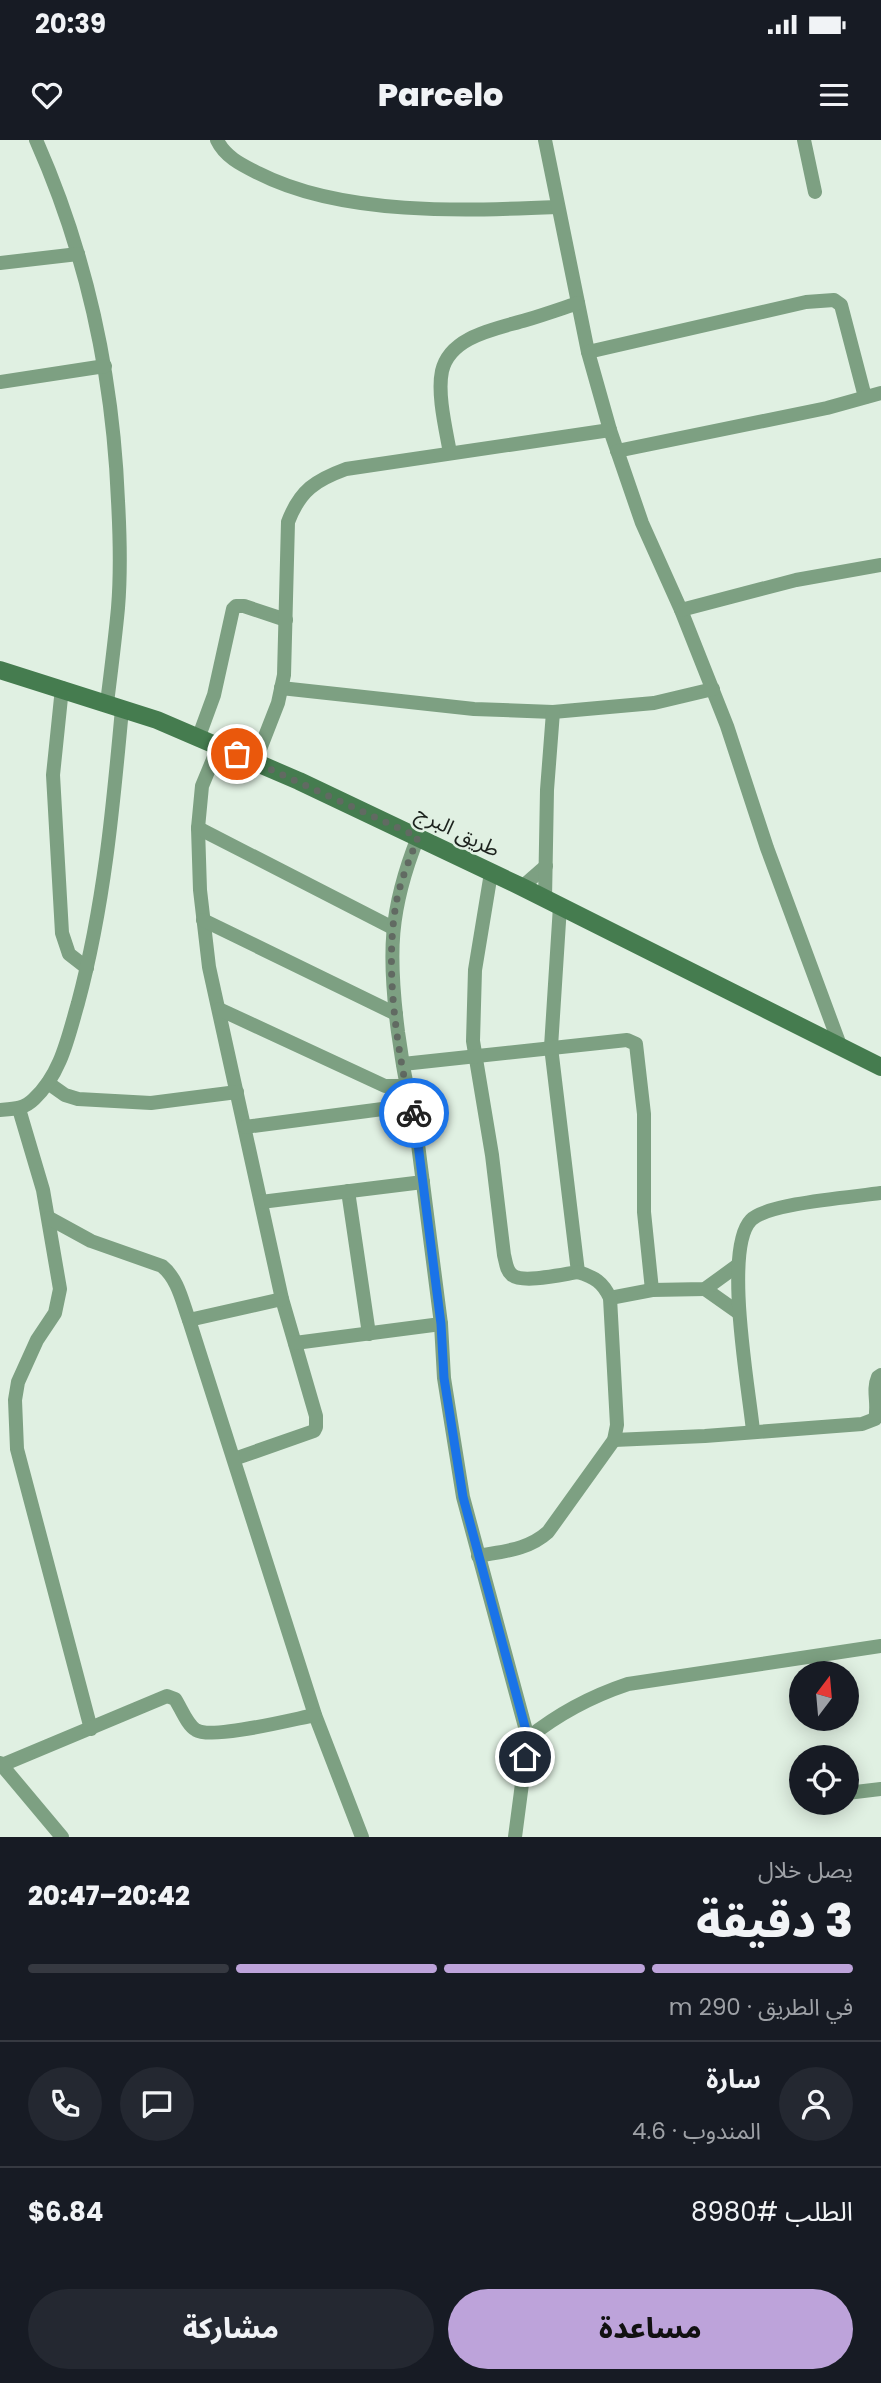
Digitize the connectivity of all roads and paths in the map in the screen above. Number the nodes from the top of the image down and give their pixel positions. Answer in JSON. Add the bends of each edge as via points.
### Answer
{"nodes":[{"id":1,"x":36,"y":140,"type":"edge"},
{"id":2,"x":217,"y":140,"type":"edge"},
{"id":3,"x":545,"y":140,"type":"edge"},
{"id":4,"x":804,"y":140,"type":"edge"},
{"id":5,"x":815,"y":192,"type":"dead end"},
{"id":6,"x":558,"y":207,"type":"junction"},
{"id":7,"x":78,"y":254,"type":"junction"},
{"id":8,"x":0,"y":263,"type":"edge"},
{"id":9,"x":578,"y":303,"type":"junction"},
{"id":10,"x":588,"y":352,"type":"junction"},
{"id":11,"x":105,"y":366,"type":"junction"},
{"id":12,"x":0,"y":382,"type":"edge"},
{"id":13,"x":881,"y":393,"type":"edge"},
{"id":14,"x":865,"y":397,"type":"junction"},
{"id":15,"x":610,"y":430,"type":"junction"},
{"id":16,"x":617,"y":451,"type":"junction"},
{"id":17,"x":450,"y":453,"type":"junction"},
{"id":18,"x":881,"y":565,"type":"edge"},
{"id":19,"x":681,"y":610,"type":"junction"},
{"id":20,"x":286,"y":620,"type":"junction"},
{"id":21,"x":0,"y":670,"type":"edge"},
{"id":22,"x":62,"y":688,"type":"junction"},
{"id":23,"x":281,"y":688,"type":"junction"},
{"id":24,"x":713,"y":689,"type":"junction"},
{"id":25,"x":115,"y":706,"type":"junction"},
{"id":26,"x":552,"y":712,"type":"junction"},
{"id":27,"x":199,"y":736,"type":"junction"},
{"id":28,"x":219,"y":745,"type":"junction"},
{"id":29,"x":256,"y":762,"type":"junction"},
{"id":30,"x":198,"y":828,"type":"junction"},
{"id":31,"x":418,"y":837,"type":"junction"},
{"id":32,"x":546,"y":866,"type":"junction"},
{"id":33,"x":491,"y":873,"type":"junction"},
{"id":34,"x":522,"y":887,"type":"junction"},
{"id":35,"x":552,"y":903,"type":"junction"},
{"id":36,"x":203,"y":920,"type":"junction"},
{"id":37,"x":393,"y":928,"type":"junction"},
{"id":38,"x":87,"y":968,"type":"junction"},
{"id":39,"x":219,"y":1009,"type":"junction"},
{"id":40,"x":396,"y":1014,"type":"junction"},
{"id":41,"x":551,"y":1047,"type":"junction"},
{"id":42,"x":841,"y":1048,"type":"junction"},
{"id":43,"x":475,"y":1056,"type":"junction"},
{"id":44,"x":402,"y":1064,"type":"junction"},
{"id":45,"x":881,"y":1067,"type":"edge"},
{"id":46,"x":48,"y":1083,"type":"junction"},
{"id":47,"x":405,"y":1086,"type":"junction"},
{"id":48,"x":237,"y":1092,"type":"junction"},
{"id":49,"x":413,"y":1105,"type":"junction"},
{"id":50,"x":19,"y":1109,"type":"junction"},
{"id":51,"x":0,"y":1110,"type":"edge"},
{"id":52,"x":245,"y":1127,"type":"junction"},
{"id":53,"x":423,"y":1182,"type":"junction"},
{"id":54,"x":348,"y":1191,"type":"junction"},
{"id":55,"x":881,"y":1194,"type":"edge"},
{"id":56,"x":261,"y":1202,"type":"junction"},
{"id":57,"x":49,"y":1218,"type":"junction"},
{"id":58,"x":738,"y":1265,"type":"junction"},
{"id":59,"x":578,"y":1272,"type":"junction"},
{"id":60,"x":705,"y":1289,"type":"junction"},
{"id":61,"x":652,"y":1290,"type":"junction"},
{"id":62,"x":610,"y":1298,"type":"junction"},
{"id":63,"x":282,"y":1299,"type":"junction"},
{"id":64,"x":739,"y":1313,"type":"junction"},
{"id":65,"x":189,"y":1320,"type":"junction"},
{"id":66,"x":441,"y":1324,"type":"junction"},
{"id":67,"x":369,"y":1334,"type":"junction"},
{"id":68,"x":295,"y":1343,"type":"junction"},
{"id":69,"x":881,"y":1375,"type":"edge"},
{"id":70,"x":753,"y":1431,"type":"junction"},
{"id":71,"x":614,"y":1440,"type":"junction"},
{"id":72,"x":234,"y":1459,"type":"junction"},
{"id":73,"x":478,"y":1556,"type":"junction"},
{"id":74,"x":881,"y":1646,"type":"edge"},
{"id":75,"x":315,"y":1715,"type":"junction"},
{"id":76,"x":91,"y":1729,"type":"junction"},
{"id":77,"x":528,"y":1738,"type":"junction"},
{"id":78,"x":1,"y":1764,"type":"edge"},
{"id":79,"x":881,"y":1789,"type":"edge"},
{"id":80,"x":859,"y":1792,"type":"edge"},
{"id":81,"x":62,"y":1837,"type":"edge"},
{"id":82,"x":362,"y":1837,"type":"edge"},
{"id":83,"x":515,"y":1837,"type":"edge"}],
"edges":[{"from":1,"to":7,"type":"street"},
{"from":2,"to":6,"type":"street","via":[[235,160],[264,176],[298,191],[334,199],[428,208]]},
{"from":3,"to":6,"type":"street"},
{"from":4,"to":5,"type":"street"},
{"from":6,"to":9,"type":"street"},
{"from":7,"to":8,"type":"street"},
{"from":7,"to":11,"type":"street"},
{"from":9,"to":10,"type":"street"},
{"from":9,"to":17,"type":"street","via":[[476,335],[447,357],[440,386]]},
{"from":10,"to":14,"type":"street","via":[[806,302],[834,300],[841,305]]},
{"from":10,"to":15,"type":"street"},
{"from":11,"to":12,"type":"street"},
{"from":11,"to":25,"type":"street","via":[[114,430],[120,544]]},
{"from":13,"to":14,"type":"street"},
{"from":14,"to":16,"type":"street"},
{"from":15,"to":16,"type":"street"},
{"from":15,"to":17,"type":"street"},
{"from":16,"to":19,"type":"street","via":[[642,523]]},
{"from":17,"to":20,"type":"street","via":[[346,469],[306,490],[288,522]]},
{"from":18,"to":19,"type":"street","via":[[796,580]]},
{"from":19,"to":24,"type":"street"},
{"from":20,"to":23,"type":"street"},
{"from":20,"to":27,"type":"street","via":[[244,607],[233,609],[214,695]]},
{"from":21,"to":22,"type":"street","name":"طريق البرج"},
{"from":22,"to":25,"type":"street","name":"طريق البرج"},
{"from":22,"to":38,"type":"street","via":[[53,775],[61,933],[69,954]]},
{"from":23,"to":26,"type":"street","via":[[474,709]]},
{"from":23,"to":29,"type":"street"},
{"from":24,"to":26,"type":"street","via":[[654,702]]},
{"from":24,"to":42,"type":"street"},
{"from":25,"to":27,"type":"street","name":"طريق البرج"},
{"from":25,"to":38,"type":"street","via":[[108,854]]},
{"from":26,"to":32,"type":"street"},
{"from":27,"to":28,"type":"street","name":"طريق البرج"},
{"from":28,"to":29,"type":"street","name":"طريق البرج"},
{"from":28,"to":30,"type":"street","via":[[202,786]]},
{"from":29,"to":31,"type":"street","name":"طريق البرج"},
{"from":30,"to":36,"type":"street"},
{"from":30,"to":37,"type":"street"},
{"from":31,"to":33,"type":"street","name":"طريق البرج"},
{"from":31,"to":37,"type":"street","via":[[400,886]]},
{"from":32,"to":34,"type":"street"},
{"from":32,"to":35,"type":"street"},
{"from":33,"to":34,"type":"street","name":"طريق البرج"},
{"from":33,"to":43,"type":"street","via":[[475,970]]},
{"from":34,"to":35,"type":"street","name":"طريق البرج"},
{"from":35,"to":41,"type":"street"},
{"from":35,"to":42,"type":"street","name":"طريق البرج"},
{"from":36,"to":39,"type":"street"},
{"from":36,"to":40,"type":"street"},
{"from":37,"to":40,"type":"street"},
{"from":38,"to":46,"type":"street","via":[[61,1062]]},
{"from":39,"to":47,"type":"street","via":[[385,1086]]},
{"from":39,"to":48,"type":"street"},
{"from":40,"to":44,"type":"street"},
{"from":41,"to":43,"type":"street"},
{"from":41,"to":59,"type":"street"},
{"from":41,"to":61,"type":"street","via":[[627,1040],[636,1044]]},
{"from":42,"to":45,"type":"street","name":"طريق البرج"},
{"from":43,"to":44,"type":"street"},
{"from":43,"to":59,"type":"street","via":[[508,1269],[517,1278],[527,1279]]},
{"from":44,"to":47,"type":"street"},
{"from":46,"to":48,"type":"street","via":[[78,1099],[151,1103]]},
{"from":46,"to":50,"type":"street"},
{"from":47,"to":49,"type":"street"},
{"from":48,"to":52,"type":"street"},
{"from":49,"to":52,"type":"street"},
{"from":49,"to":53,"type":"street"},
{"from":50,"to":51,"type":"street"},
{"from":50,"to":57,"type":"street"},
{"from":52,"to":56,"type":"street"},
{"from":53,"to":54,"type":"street"},
{"from":53,"to":66,"type":"street"},
{"from":54,"to":56,"type":"street"},
{"from":54,"to":67,"type":"street"},
{"from":55,"to":58,"type":"street","via":[[761,1213],[745,1230]]},
{"from":56,"to":63,"type":"street"},
{"from":57,"to":65,"type":"street","via":[[91,1241],[162,1266],[174,1281]]},
{"from":57,"to":76,"type":"street","via":[[59,1297],[18,1382],[16,1439]]},
{"from":58,"to":60,"type":"street"},
{"from":58,"to":64,"type":"street"},
{"from":59,"to":62,"type":"street","via":[[597,1279]]},
{"from":60,"to":61,"type":"street"},
{"from":60,"to":64,"type":"street"},
{"from":61,"to":62,"type":"street"},
{"from":62,"to":71,"type":"street"},
{"from":63,"to":65,"type":"street"},
{"from":63,"to":68,"type":"street"},
{"from":64,"to":70,"type":"street"},
{"from":65,"to":72,"type":"street"},
{"from":66,"to":67,"type":"street"},
{"from":66,"to":73,"type":"street","via":[[459,1478]]},
{"from":67,"to":68,"type":"street"},
{"from":68,"to":72,"type":"street","via":[[316,1429]]},
{"from":69,"to":70,"type":"street","via":[[874,1390],[877,1413],[870,1422]]},
{"from":70,"to":71,"type":"street"},
{"from":71,"to":73,"type":"street","via":[[538,1541]]},
{"from":72,"to":75,"type":"street"},
{"from":73,"to":77,"type":"street"},
{"from":74,"to":77,"type":"street","via":[[628,1684],[574,1707]]},
{"from":75,"to":76,"type":"street","via":[[235,1731],[201,1732],[191,1726],[175,1699],[167,1696]]},
{"from":75,"to":82,"type":"street"},
{"from":76,"to":78,"type":"street"},
{"from":77,"to":83,"type":"street"},
{"from":78,"to":81,"type":"street"},
{"from":79,"to":80,"type":"street"}]}
